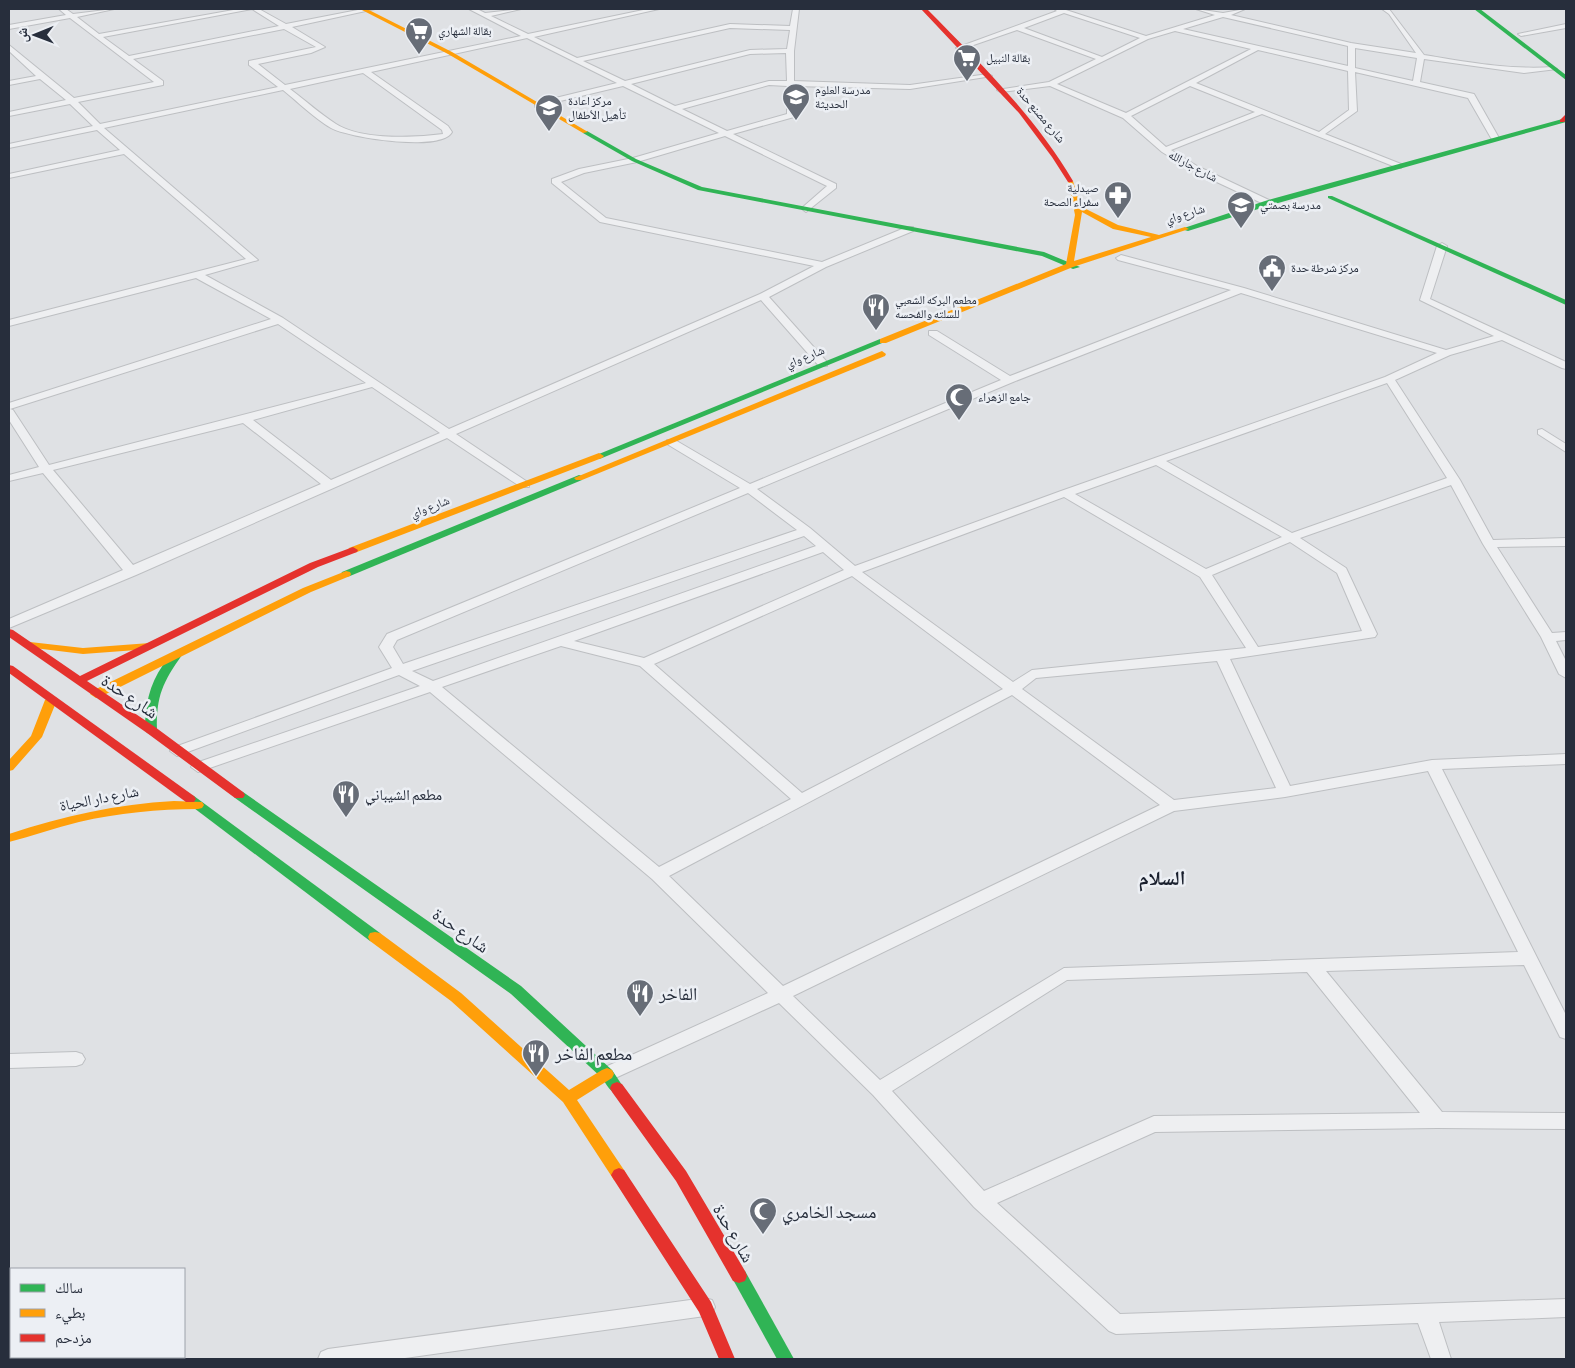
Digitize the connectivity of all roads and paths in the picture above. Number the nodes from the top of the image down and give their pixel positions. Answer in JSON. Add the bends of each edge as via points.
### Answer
{"nodes":[{"id":1,"x":62,"y":9,"type":"edge"},
{"id":2,"x":111,"y":9,"type":"edge"},
{"id":3,"x":249,"y":9,"type":"edge"},
{"id":4,"x":255,"y":9,"type":"edge"},
{"id":5,"x":367,"y":9,"type":"edge"},
{"id":6,"x":472,"y":9,"type":"edge"},
{"id":7,"x":518,"y":9,"type":"edge"},
{"id":8,"x":656,"y":9,"type":"edge"},
{"id":9,"x":796,"y":9,"type":"edge"},
{"id":10,"x":924,"y":9,"type":"edge"},
{"id":11,"x":1056,"y":9,"type":"edge"},
{"id":12,"x":1198,"y":9,"type":"edge"},
{"id":13,"x":1242,"y":9,"type":"edge"},
{"id":14,"x":1385,"y":9,"type":"edge"},
{"id":15,"x":1477,"y":9,"type":"edge"},
{"id":16,"x":1490,"y":9,"type":"edge"},
{"id":17,"x":1064,"y":11,"type":"junction"},
{"id":18,"x":1220,"y":14,"type":"junction"},
{"id":19,"x":485,"y":15,"type":"junction"},
{"id":20,"x":70,"y":16,"type":"junction"},
{"id":21,"x":1566,"y":26,"type":"edge"},
{"id":22,"x":9,"y":27,"type":"edge"},
{"id":23,"x":290,"y":27,"type":"junction"},
{"id":24,"x":1016,"y":27,"type":"junction"},
{"id":25,"x":794,"y":28,"type":"junction"},
{"id":26,"x":1173,"y":29,"type":"junction"},
{"id":27,"x":1521,"y":34,"type":"junction"},
{"id":28,"x":97,"y":36,"type":"junction"},
{"id":29,"x":528,"y":37,"type":"junction"},
{"id":30,"x":1146,"y":38,"type":"junction"},
{"id":31,"x":1351,"y":46,"type":"junction"},
{"id":32,"x":9,"y":47,"type":"edge"},
{"id":33,"x":960,"y":48,"type":"junction"},
{"id":34,"x":1257,"y":48,"type":"junction"},
{"id":35,"x":790,"y":51,"type":"junction"},
{"id":36,"x":450,"y":53,"type":"junction"},
{"id":37,"x":12,"y":55,"type":"edge"},
{"id":38,"x":1421,"y":56,"type":"junction"},
{"id":39,"x":130,"y":58,"type":"junction"},
{"id":40,"x":1102,"y":59,"type":"junction"},
{"id":41,"x":577,"y":60,"type":"junction"},
{"id":42,"x":1351,"y":68,"type":"junction"},
{"id":43,"x":1566,"y":68,"type":"edge"},
{"id":44,"x":1553,"y":69,"type":"junction"},
{"id":45,"x":365,"y":71,"type":"junction"},
{"id":46,"x":988,"y":76,"type":"junction"},
{"id":47,"x":41,"y":77,"type":"junction"},
{"id":48,"x":1566,"y":78,"type":"edge"},
{"id":49,"x":9,"y":83,"type":"edge"},
{"id":50,"x":625,"y":83,"type":"junction"},
{"id":51,"x":791,"y":84,"type":"junction"},
{"id":52,"x":1051,"y":84,"type":"junction"},
{"id":53,"x":1192,"y":84,"type":"junction"},
{"id":54,"x":1416,"y":84,"type":"junction"},
{"id":55,"x":283,"y":89,"type":"junction"},
{"id":56,"x":1001,"y":90,"type":"junction"},
{"id":57,"x":72,"y":101,"type":"junction"},
{"id":58,"x":538,"y":104,"type":"junction"},
{"id":59,"x":676,"y":108,"type":"junction"},
{"id":60,"x":1261,"y":112,"type":"junction"},
{"id":61,"x":9,"y":114,"type":"edge"},
{"id":62,"x":1126,"y":116,"type":"junction"},
{"id":63,"x":1565,"y":123,"type":"edge"},
{"id":64,"x":98,"y":127,"type":"junction"},
{"id":65,"x":727,"y":133,"type":"junction"},
{"id":66,"x":1319,"y":135,"type":"junction"},
{"id":67,"x":1495,"y":138,"type":"junction"},
{"id":68,"x":9,"y":146,"type":"edge"},
{"id":69,"x":1165,"y":150,"type":"junction"},
{"id":70,"x":126,"y":151,"type":"junction"},
{"id":71,"x":1445,"y":153,"type":"junction"},
{"id":72,"x":1459,"y":159,"type":"junction"},
{"id":73,"x":634,"y":160,"type":"junction"},
{"id":74,"x":1398,"y":166,"type":"junction"},
{"id":75,"x":9,"y":176,"type":"edge"},
{"id":76,"x":1336,"y":196,"type":"junction"},
{"id":77,"x":1268,"y":203,"type":"junction"},
{"id":78,"x":1079,"y":208,"type":"junction"},
{"id":79,"x":806,"y":209,"type":"junction"},
{"id":80,"x":910,"y":229,"type":"junction"},
{"id":81,"x":1160,"y":236,"type":"junction"},
{"id":82,"x":1442,"y":246,"type":"junction"},
{"id":83,"x":1121,"y":258,"type":"junction"},
{"id":84,"x":1070,"y":264,"type":"junction"},
{"id":85,"x":824,"y":265,"type":"junction"},
{"id":86,"x":1082,"y":270,"type":"junction"},
{"id":87,"x":196,"y":274,"type":"junction"},
{"id":88,"x":1241,"y":290,"type":"junction"},
{"id":89,"x":1566,"y":295,"type":"edge"},
{"id":90,"x":763,"y":296,"type":"junction"},
{"id":91,"x":1566,"y":303,"type":"edge"},
{"id":92,"x":279,"y":320,"type":"junction"},
{"id":93,"x":9,"y":323,"type":"edge"},
{"id":94,"x":933,"y":333,"type":"junction"},
{"id":95,"x":1501,"y":337,"type":"junction"},
{"id":96,"x":1446,"y":353,"type":"junction"},
{"id":97,"x":823,"y":364,"type":"junction"},
{"id":98,"x":1566,"y":366,"type":"edge"},
{"id":99,"x":1389,"y":379,"type":"junction"},
{"id":100,"x":1009,"y":380,"type":"junction"},
{"id":101,"x":373,"y":384,"type":"junction"},
{"id":102,"x":9,"y":406,"type":"edge"},
{"id":103,"x":9,"y":412,"type":"edge"},
{"id":104,"x":245,"y":419,"type":"junction"},
{"id":105,"x":1542,"y":432,"type":"dead end"},
{"id":106,"x":448,"y":433,"type":"junction"},
{"id":107,"x":671,"y":442,"type":"junction"},
{"id":108,"x":1566,"y":449,"type":"edge"},
{"id":109,"x":592,"y":459,"type":"junction"},
{"id":110,"x":1157,"y":461,"type":"junction"},
{"id":111,"x":607,"y":468,"type":"junction"},
{"id":112,"x":46,"y":469,"type":"junction"},
{"id":113,"x":9,"y":478,"type":"edge"},
{"id":114,"x":1454,"y":480,"type":"junction"},
{"id":115,"x":330,"y":484,"type":"junction"},
{"id":116,"x":525,"y":485,"type":"junction"},
{"id":117,"x":750,"y":489,"type":"junction"},
{"id":118,"x":1065,"y":492,"type":"junction"},
{"id":119,"x":806,"y":531,"type":"junction"},
{"id":120,"x":1291,"y":537,"type":"junction"},
{"id":121,"x":1566,"y":542,"type":"edge"},
{"id":122,"x":1489,"y":544,"type":"junction"},
{"id":123,"x":825,"y":547,"type":"junction"},
{"id":124,"x":853,"y":571,"type":"junction"},
{"id":125,"x":132,"y":572,"type":"junction"},
{"id":126,"x":1205,"y":574,"type":"junction"},
{"id":127,"x":630,"y":593,"type":"junction"},
{"id":128,"x":649,"y":609,"type":"junction"},
{"id":129,"x":9,"y":624,"type":"edge"},
{"id":130,"x":9,"y":632,"type":"edge"},
{"id":131,"x":1548,"y":636,"type":"junction"},
{"id":132,"x":1566,"y":636,"type":"edge"},
{"id":133,"x":560,"y":642,"type":"junction"},
{"id":134,"x":26,"y":644,"type":"junction"},
{"id":135,"x":150,"y":646,"type":"junction"},
{"id":136,"x":1254,"y":651,"type":"junction"},
{"id":137,"x":177,"y":655,"type":"junction"},
{"id":138,"x":1222,"y":656,"type":"junction"},
{"id":139,"x":645,"y":663,"type":"junction"},
{"id":140,"x":9,"y":668,"type":"edge"},
{"id":141,"x":400,"y":670,"type":"junction"},
{"id":142,"x":1566,"y":674,"type":"edge"},
{"id":143,"x":78,"y":681,"type":"junction"},
{"id":144,"x":432,"y":686,"type":"junction"},
{"id":145,"x":1013,"y":689,"type":"junction"},
{"id":146,"x":96,"y":694,"type":"junction"},
{"id":147,"x":51,"y":700,"type":"junction"},
{"id":148,"x":151,"y":730,"type":"junction"},
{"id":149,"x":177,"y":751,"type":"junction"},
{"id":150,"x":1566,"y":759,"type":"edge"},
{"id":151,"x":1432,"y":765,"type":"junction"},
{"id":152,"x":9,"y":767,"type":"edge"},
{"id":153,"x":198,"y":767,"type":"junction"},
{"id":154,"x":1285,"y":792,"type":"junction"},
{"id":155,"x":801,"y":800,"type":"junction"},
{"id":156,"x":198,"y":805,"type":"junction"},
{"id":157,"x":1171,"y":806,"type":"junction"},
{"id":158,"x":9,"y":838,"type":"edge"},
{"id":159,"x":658,"y":875,"type":"junction"},
{"id":160,"x":1529,"y":958,"type":"junction"},
{"id":161,"x":1312,"y":965,"type":"junction"},
{"id":162,"x":780,"y":995,"type":"junction"},
{"id":163,"x":1566,"y":1032,"type":"edge"},
{"id":164,"x":76,"y":1059,"type":"dead end"},
{"id":165,"x":9,"y":1061,"type":"edge"},
{"id":166,"x":607,"y":1074,"type":"junction"},
{"id":167,"x":879,"y":1090,"type":"junction"},
{"id":168,"x":568,"y":1098,"type":"junction"},
{"id":169,"x":1437,"y":1120,"type":"junction"},
{"id":170,"x":1566,"y":1121,"type":"edge"},
{"id":171,"x":981,"y":1201,"type":"junction"},
{"id":172,"x":705,"y":1308,"type":"junction"},
{"id":173,"x":1566,"y":1308,"type":"edge"},
{"id":174,"x":1425,"y":1312,"type":"junction"},
{"id":175,"x":328,"y":1359,"type":"edge"},
{"id":176,"x":727,"y":1359,"type":"edge"},
{"id":177,"x":786,"y":1359,"type":"edge"},
{"id":178,"x":1442,"y":1359,"type":"edge"}],
"edges":[{"from":1,"to":20,"type":"street"},
{"from":2,"to":20,"type":"street"},
{"from":3,"to":28,"type":"street"},
{"from":4,"to":23,"type":"street"},
{"from":5,"to":23,"type":"street"},
{"from":5,"to":36,"type":"street"},
{"from":6,"to":19,"type":"street"},
{"from":7,"to":19,"type":"street"},
{"from":8,"to":29,"type":"street"},
{"from":9,"to":25,"type":"street"},
{"from":10,"to":33,"type":"street","name":"شارع مصنع حدة"},
{"from":11,"to":17,"type":"street"},
{"from":12,"to":18,"type":"street"},
{"from":13,"to":18,"type":"street"},
{"from":14,"to":38,"type":"street"},
{"from":15,"to":44,"type":"street"},
{"from":16,"to":27,"type":"street"},
{"from":17,"to":24,"type":"street"},
{"from":17,"to":30,"type":"street"},
{"from":18,"to":26,"type":"street"},
{"from":18,"to":31,"type":"street"},
{"from":19,"to":29,"type":"street"},
{"from":20,"to":22,"type":"street"},
{"from":20,"to":28,"type":"street"},
{"from":21,"to":27,"type":"street"},
{"from":23,"to":39,"type":"street"},
{"from":23,"to":55,"type":"street","via":[[321,47],[252,63]]},
{"from":24,"to":33,"type":"street"},
{"from":24,"to":40,"type":"street"},
{"from":25,"to":35,"type":"street"},
{"from":25,"to":41,"type":"street","via":[[730,26]]},
{"from":26,"to":30,"type":"street"},
{"from":26,"to":34,"type":"street"},
{"from":27,"to":43,"type":"street"},
{"from":28,"to":39,"type":"street"},
{"from":29,"to":36,"type":"street"},
{"from":29,"to":41,"type":"street"},
{"from":30,"to":40,"type":"street"},
{"from":31,"to":38,"type":"street"},
{"from":31,"to":42,"type":"street"},
{"from":32,"to":37,"type":"street"},
{"from":33,"to":46,"type":"street","name":"شارع مصنع حدة"},
{"from":34,"to":42,"type":"street"},
{"from":34,"to":53,"type":"street"},
{"from":35,"to":50,"type":"street","via":[[750,52]]},
{"from":35,"to":51,"type":"street"},
{"from":36,"to":45,"type":"street"},
{"from":36,"to":58,"type":"street"},
{"from":37,"to":47,"type":"street"},
{"from":38,"to":44,"type":"street","via":[[1500,69]]},
{"from":38,"to":54,"type":"street"},
{"from":39,"to":57,"type":"street","via":[[160,83]]},
{"from":40,"to":52,"type":"street"},
{"from":41,"to":50,"type":"street"},
{"from":42,"to":54,"type":"street"},
{"from":42,"to":66,"type":"street","via":[[1353,111]]},
{"from":44,"to":48,"type":"street"},
{"from":45,"to":55,"type":"street"},
{"from":45,"to":55,"type":"street","via":[[446,128],[446,136],[415,140],[350,133],[335,127]]},
{"from":46,"to":51,"type":"street","via":[[910,87]]},
{"from":46,"to":56,"type":"street","name":"شارع مصنع حدة"},
{"from":47,"to":49,"type":"street"},
{"from":47,"to":57,"type":"street"},
{"from":50,"to":58,"type":"street"},
{"from":50,"to":59,"type":"street"},
{"from":51,"to":59,"type":"street","via":[[759,85]]},
{"from":51,"to":65,"type":"street","via":[[791,115]]},
{"from":52,"to":56,"type":"street"},
{"from":52,"to":62,"type":"street","name":"شارع جارالله"},
{"from":53,"to":60,"type":"street"},
{"from":53,"to":62,"type":"street"},
{"from":54,"to":67,"type":"street","via":[[1471,96]]},
{"from":55,"to":64,"type":"street"},
{"from":56,"to":78,"type":"street","name":"شارع مصنع حدة","via":[[1056,153],[1072,180]]},
{"from":57,"to":61,"type":"street"},
{"from":57,"to":64,"type":"street"},
{"from":58,"to":73,"type":"street"},
{"from":59,"to":65,"type":"street"},
{"from":60,"to":66,"type":"street"},
{"from":60,"to":69,"type":"street"},
{"from":62,"to":69,"type":"street","name":"شارع جارالله"},
{"from":63,"to":67,"type":"street","name":"شارع واي"},
{"from":63,"to":72,"type":"street","name":"شارع واي"},
{"from":64,"to":68,"type":"street"},
{"from":64,"to":70,"type":"street"},
{"from":65,"to":73,"type":"street"},
{"from":65,"to":79,"type":"street","via":[[833,186]]},
{"from":66,"to":74,"type":"street"},
{"from":67,"to":71,"type":"street","name":"شارع واي"},
{"from":69,"to":77,"type":"street","name":"شارع جارالله","via":[[1194,168]]},
{"from":70,"to":75,"type":"street"},
{"from":70,"to":87,"type":"street","via":[[253,260]]},
{"from":71,"to":72,"type":"street"},
{"from":71,"to":74,"type":"street","name":"شارع واي"},
{"from":72,"to":76,"type":"street","name":"شارع واي"},
{"from":73,"to":79,"type":"street","via":[[700,189]]},
{"from":73,"to":85,"type":"street","via":[[582,171],[555,181],[603,220]]},
{"from":74,"to":77,"type":"street","name":"شارع واي"},
{"from":76,"to":82,"type":"street"},
{"from":76,"to":83,"type":"street","name":"شارع واي"},
{"from":76,"to":89,"type":"street"},
{"from":77,"to":81,"type":"street","name":"شارع واي"},
{"from":78,"to":81,"type":"street","via":[[1116,227]]},
{"from":78,"to":84,"type":"street","name":"شارع مصنع حدة"},
{"from":79,"to":80,"type":"street"},
{"from":80,"to":84,"type":"street","via":[[1044,254]]},
{"from":80,"to":85,"type":"street"},
{"from":81,"to":84,"type":"street","name":"شارع واي"},
{"from":82,"to":91,"type":"street"},
{"from":82,"to":95,"type":"street","via":[[1425,300]]},
{"from":83,"to":86,"type":"street","name":"شارع واي"},
{"from":83,"to":88,"type":"street"},
{"from":84,"to":86,"type":"street"},
{"from":84,"to":97,"type":"street","name":"شارع واي"},
{"from":85,"to":90,"type":"street"},
{"from":86,"to":94,"type":"street","name":"شارع واي"},
{"from":87,"to":92,"type":"street"},
{"from":87,"to":93,"type":"street"},
{"from":88,"to":96,"type":"street"},
{"from":88,"to":100,"type":"street"},
{"from":90,"to":97,"type":"street"},
{"from":90,"to":106,"type":"street"},
{"from":92,"to":101,"type":"street"},
{"from":92,"to":102,"type":"street"},
{"from":94,"to":100,"type":"street"},
{"from":94,"to":107,"type":"street","name":"شارع واي"},
{"from":95,"to":96,"type":"street"},
{"from":95,"to":98,"type":"street"},
{"from":96,"to":99,"type":"street"},
{"from":97,"to":109,"type":"street","name":"شارع واي"},
{"from":99,"to":110,"type":"street"},
{"from":99,"to":114,"type":"street"},
{"from":100,"to":117,"type":"street"},
{"from":101,"to":104,"type":"street"},
{"from":101,"to":106,"type":"street"},
{"from":103,"to":112,"type":"street"},
{"from":104,"to":112,"type":"street"},
{"from":104,"to":115,"type":"street"},
{"from":105,"to":108,"type":"street"},
{"from":106,"to":115,"type":"street"},
{"from":106,"to":116,"type":"street"},
{"from":107,"to":111,"type":"street","name":"شارع واي"},
{"from":107,"to":117,"type":"street"},
{"from":109,"to":111,"type":"street"},
{"from":109,"to":116,"type":"street","name":"شارع واي"},
{"from":110,"to":118,"type":"street"},
{"from":110,"to":120,"type":"street"},
{"from":111,"to":137,"type":"street","name":"شارع واي","via":[[307,590]]},
{"from":112,"to":113,"type":"street"},
{"from":112,"to":125,"type":"street"},
{"from":114,"to":120,"type":"street"},
{"from":114,"to":122,"type":"street"},
{"from":115,"to":125,"type":"street"},
{"from":116,"to":135,"type":"street","name":"شارع واي","via":[[314,565]]},
{"from":117,"to":119,"type":"street"},
{"from":117,"to":141,"type":"street","via":[[392,637],[386,647]]},
{"from":118,"to":124,"type":"street"},
{"from":118,"to":126,"type":"street"},
{"from":119,"to":123,"type":"street"},
{"from":119,"to":127,"type":"street"},
{"from":120,"to":126,"type":"street"},
{"from":120,"to":136,"type":"street","via":[[1342,571],[1370,634]]},
{"from":121,"to":122,"type":"street"},
{"from":122,"to":131,"type":"street"},
{"from":123,"to":124,"type":"street"},
{"from":123,"to":128,"type":"street"},
{"from":124,"to":139,"type":"street"},
{"from":124,"to":145,"type":"street"},
{"from":125,"to":129,"type":"street"},
{"from":126,"to":136,"type":"street"},
{"from":127,"to":128,"type":"street"},
{"from":127,"to":141,"type":"street"},
{"from":128,"to":133,"type":"street"},
{"from":130,"to":134,"type":"street","name":"شارع حدة"},
{"from":131,"to":132,"type":"street"},
{"from":131,"to":142,"type":"street"},
{"from":133,"to":139,"type":"street"},
{"from":133,"to":144,"type":"street"},
{"from":134,"to":135,"type":"street","via":[[83,651]]},
{"from":134,"to":143,"type":"street","name":"شارع حدة"},
{"from":135,"to":143,"type":"street","name":"شارع واي"},
{"from":136,"to":138,"type":"street"},
{"from":137,"to":146,"type":"street","name":"شارع واي"},
{"from":137,"to":148,"type":"street","via":[[161,672],[150,696]]},
{"from":138,"to":145,"type":"street","via":[[1032,674]]},
{"from":138,"to":154,"type":"street"},
{"from":139,"to":155,"type":"street"},
{"from":140,"to":147,"type":"street"},
{"from":141,"to":144,"type":"street"},
{"from":141,"to":149,"type":"street"},
{"from":143,"to":146,"type":"street","name":"شارع حدة"},
{"from":144,"to":153,"type":"street"},
{"from":144,"to":159,"type":"street"},
{"from":145,"to":155,"type":"street"},
{"from":145,"to":157,"type":"street"},
{"from":146,"to":148,"type":"street","name":"شارع حدة"},
{"from":147,"to":152,"type":"street","via":[[45,724],[28,750]]},
{"from":147,"to":156,"type":"street"},
{"from":148,"to":149,"type":"street","name":"شارع حدة"},
{"from":149,"to":153,"type":"street","name":"شارع حدة"},
{"from":150,"to":151,"type":"street"},
{"from":151,"to":154,"type":"street"},
{"from":151,"to":160,"type":"street"},
{"from":153,"to":166,"type":"street","name":"شارع حدة","via":[[516,990]]},
{"from":154,"to":157,"type":"street"},
{"from":155,"to":159,"type":"street"},
{"from":156,"to":158,"type":"street","name":"شارع دار الحياة","via":[[160,803],[120,807],[59,821]]},
{"from":156,"to":168,"type":"street","via":[[456,997]]},
{"from":157,"to":162,"type":"street"},
{"from":159,"to":162,"type":"street"},
{"from":160,"to":161,"type":"street"},
{"from":160,"to":163,"type":"street"},
{"from":161,"to":167,"type":"street","via":[[1064,974]]},
{"from":161,"to":169,"type":"street"},
{"from":162,"to":166,"type":"street"},
{"from":162,"to":167,"type":"street"},
{"from":164,"to":165,"type":"street"},
{"from":166,"to":168,"type":"street"},
{"from":166,"to":177,"type":"street","name":"شارع حدة","via":[[682,1176]]},
{"from":167,"to":171,"type":"street"},
{"from":168,"to":172,"type":"street"},
{"from":169,"to":170,"type":"street"},
{"from":169,"to":171,"type":"street","via":[[1154,1124]]},
{"from":171,"to":174,"type":"street","via":[[1116,1324]]},
{"from":172,"to":175,"type":"street"},
{"from":172,"to":176,"type":"street"},
{"from":173,"to":174,"type":"street"},
{"from":174,"to":178,"type":"street"}]}
